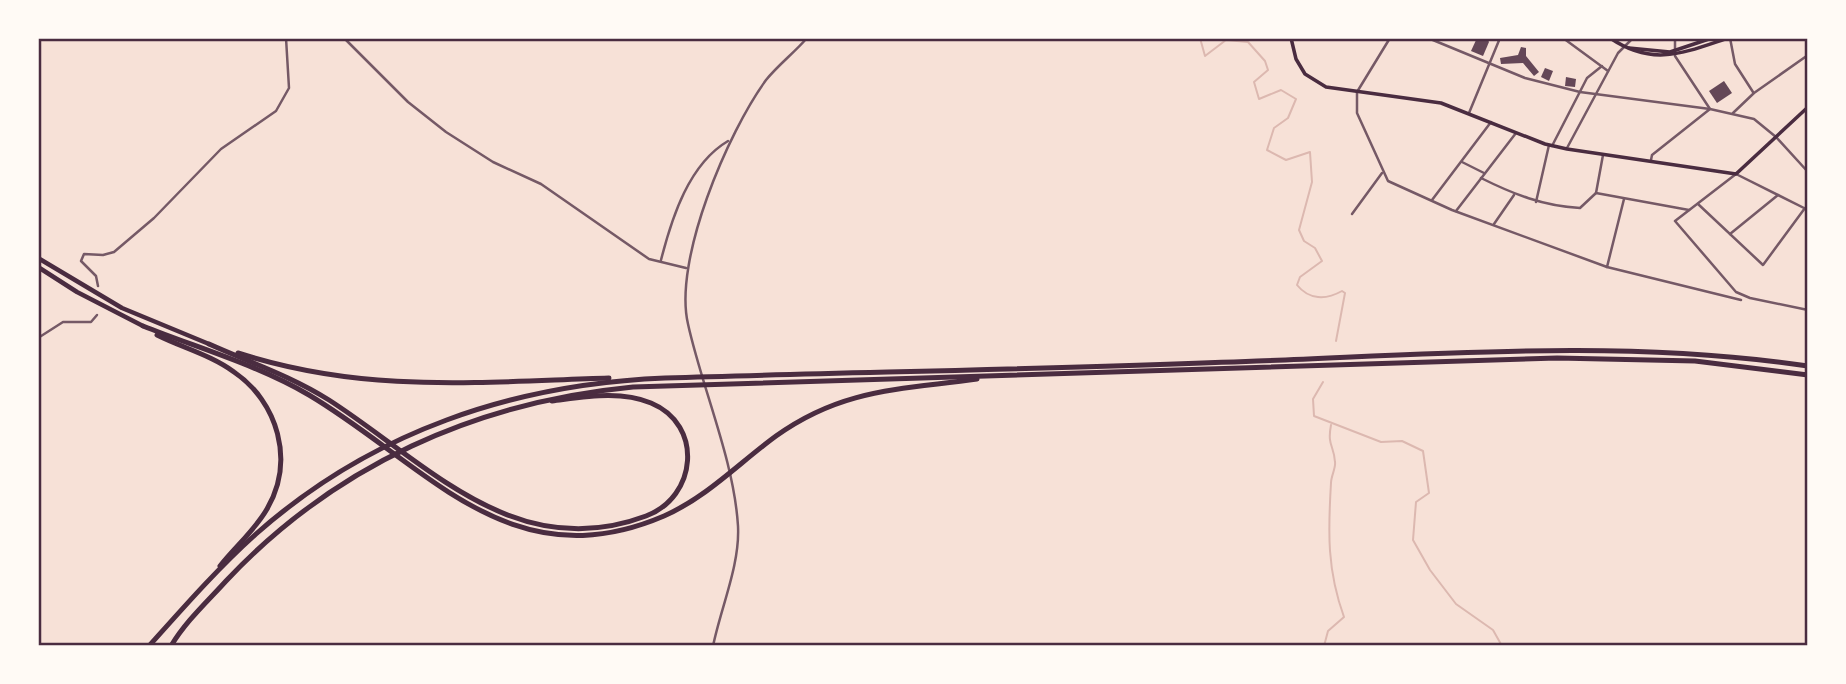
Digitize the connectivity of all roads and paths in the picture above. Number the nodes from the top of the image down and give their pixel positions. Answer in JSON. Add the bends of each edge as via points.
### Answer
{"nodes":[{"id":1,"x":286,"y":38,"type":"edge"},
{"id":2,"x":344,"y":38,"type":"edge"},
{"id":3,"x":807,"y":38,"type":"edge"},
{"id":4,"x":1291,"y":38,"type":"edge"},
{"id":5,"x":1390,"y":38,"type":"edge"},
{"id":6,"x":1428,"y":38,"type":"edge"},
{"id":7,"x":1500,"y":38,"type":"edge"},
{"id":8,"x":1563,"y":38,"type":"edge"},
{"id":9,"x":1610,"y":38,"type":"edge"},
{"id":10,"x":1633,"y":38,"type":"edge"},
{"id":11,"x":1675,"y":38,"type":"edge"},
{"id":12,"x":1712,"y":38,"type":"edge"},
{"id":13,"x":1729,"y":38,"type":"edge"},
{"id":14,"x":1627,"y":48,"type":"junction"},
{"id":15,"x":1674,"y":54,"type":"junction"},
{"id":16,"x":1808,"y":55,"type":"edge"},
{"id":17,"x":1489,"y":63,"type":"junction"},
{"id":18,"x":1602,"y":66,"type":"junction"},
{"id":19,"x":1608,"y":71,"type":"junction"},
{"id":20,"x":1357,"y":92,"type":"junction"},
{"id":21,"x":1580,"y":92,"type":"junction"},
{"id":22,"x":1754,"y":93,"type":"junction"},
{"id":23,"x":1595,"y":94,"type":"junction"},
{"id":24,"x":1808,"y":107,"type":"edge"},
{"id":25,"x":1710,"y":109,"type":"junction"},
{"id":26,"x":1469,"y":113,"type":"junction"},
{"id":27,"x":1732,"y":113,"type":"junction"},
{"id":28,"x":1491,"y":121,"type":"junction"},
{"id":29,"x":1516,"y":133,"type":"junction"},
{"id":30,"x":1776,"y":137,"type":"junction"},
{"id":31,"x":728,"y":141,"type":"junction"},
{"id":32,"x":1551,"y":145,"type":"junction"},
{"id":33,"x":1567,"y":149,"type":"junction"},
{"id":34,"x":1603,"y":155,"type":"junction"},
{"id":35,"x":1462,"y":162,"type":"junction"},
{"id":36,"x":1650,"y":163,"type":"junction"},
{"id":37,"x":1808,"y":172,"type":"edge"},
{"id":38,"x":1382,"y":173,"type":"junction"},
{"id":39,"x":1484,"y":173,"type":"junction"},
{"id":40,"x":1736,"y":174,"type":"junction"},
{"id":41,"x":1480,"y":178,"type":"junction"},
{"id":42,"x":1596,"y":193,"type":"junction"},
{"id":43,"x":1514,"y":195,"type":"junction"},
{"id":44,"x":1778,"y":195,"type":"junction"},
{"id":45,"x":1624,"y":199,"type":"junction"},
{"id":46,"x":1431,"y":200,"type":"junction"},
{"id":47,"x":1536,"y":202,"type":"junction"},
{"id":48,"x":1698,"y":204,"type":"junction"},
{"id":49,"x":1806,"y":209,"type":"edge"},
{"id":50,"x":1689,"y":210,"type":"junction"},
{"id":51,"x":1456,"y":211,"type":"junction"},
{"id":52,"x":1352,"y":214,"type":"dead end"},
{"id":53,"x":1494,"y":225,"type":"junction"},
{"id":54,"x":1730,"y":234,"type":"junction"},
{"id":55,"x":38,"y":258,"type":"edge"},
{"id":56,"x":661,"y":261,"type":"junction"},
{"id":57,"x":38,"y":267,"type":"edge"},
{"id":58,"x":1607,"y":267,"type":"junction"},
{"id":59,"x":686,"y":268,"type":"junction"},
{"id":60,"x":98,"y":286,"type":"dead end"},
{"id":61,"x":1741,"y":300,"type":"dead end"},
{"id":62,"x":1808,"y":310,"type":"edge"},
{"id":63,"x":97,"y":315,"type":"dead end"},
{"id":64,"x":143,"y":326,"type":"junction"},
{"id":65,"x":38,"y":338,"type":"edge"},
{"id":66,"x":209,"y":344,"type":"junction"},
{"id":67,"x":1808,"y":366,"type":"edge"},
{"id":68,"x":1808,"y":375,"type":"edge"},
{"id":69,"x":999,"y":376,"type":"junction"},
{"id":70,"x":640,"y":379,"type":"junction"},
{"id":71,"x":497,"y":411,"type":"junction"},
{"id":72,"x":372,"y":434,"type":"junction"},
{"id":73,"x":199,"y":591,"type":"junction"},
{"id":74,"x":149,"y":646,"type":"edge"},
{"id":75,"x":171,"y":646,"type":"edge"},
{"id":76,"x":713,"y":646,"type":"edge"}],
"edges":[{"from":1,"to":60,"type":"street","via":[[289,88],[279,107],[231,141],[114,252],[83,254],[82,261],[96,276]]},
{"from":2,"to":56,"type":"street","via":[[408,102],[446,132],[493,162],[541,184],[649,259]]},
{"from":3,"to":31,"type":"street","via":[[768,78]]},
{"from":4,"to":20,"type":"main road","via":[[1296,59],[1310,78],[1326,87]]},
{"from":5,"to":20,"type":"street"},
{"from":6,"to":17,"type":"street"},
{"from":7,"to":17,"type":"street"},
{"from":8,"to":18,"type":"street"},
{"from":9,"to":14,"type":"main road"},
{"from":10,"to":14,"type":"street"},
{"from":11,"to":15,"type":"street"},
{"from":12,"to":15,"type":"main road"},
{"from":13,"to":15,"type":"main road"},
{"from":13,"to":22,"type":"street","via":[[1735,64]]},
{"from":14,"to":15,"type":"main road"},
{"from":14,"to":19,"type":"street","via":[[1618,53]]},
{"from":15,"to":25,"type":"street"},
{"from":16,"to":22,"type":"street"},
{"from":17,"to":21,"type":"street"},
{"from":17,"to":26,"type":"street"},
{"from":18,"to":19,"type":"street"},
{"from":18,"to":21,"type":"street","via":[[1587,78]]},
{"from":19,"to":23,"type":"street"},
{"from":20,"to":26,"type":"main road","via":[[1424,100]]},
{"from":20,"to":38,"type":"street","via":[[1357,113]]},
{"from":21,"to":23,"type":"street"},
{"from":21,"to":32,"type":"street"},
{"from":22,"to":27,"type":"street"},
{"from":23,"to":25,"type":"street"},
{"from":23,"to":33,"type":"street"},
{"from":24,"to":30,"type":"main road"},
{"from":25,"to":27,"type":"street"},
{"from":25,"to":36,"type":"street","via":[[1651,155]]},
{"from":26,"to":28,"type":"main road"},
{"from":27,"to":30,"type":"street","via":[[1760,121]]},
{"from":28,"to":29,"type":"main road"},
{"from":28,"to":35,"type":"street"},
{"from":29,"to":32,"type":"main road"},
{"from":29,"to":39,"type":"street"},
{"from":30,"to":37,"type":"street"},
{"from":30,"to":40,"type":"main road"},
{"from":31,"to":56,"type":"street","via":[[710,152],[697,171],[668,233]]},
{"from":31,"to":59,"type":"street"},
{"from":32,"to":33,"type":"main road"},
{"from":32,"to":47,"type":"street"},
{"from":33,"to":34,"type":"main road"},
{"from":34,"to":36,"type":"main road"},
{"from":34,"to":42,"type":"street"},
{"from":35,"to":39,"type":"street"},
{"from":35,"to":46,"type":"street"},
{"from":36,"to":40,"type":"main road"},
{"from":38,"to":46,"type":"street"},
{"from":38,"to":52,"type":"street"},
{"from":39,"to":41,"type":"street"},
{"from":40,"to":44,"type":"street"},
{"from":40,"to":48,"type":"street"},
{"from":41,"to":43,"type":"street"},
{"from":41,"to":51,"type":"street"},
{"from":42,"to":45,"type":"street"},
{"from":42,"to":47,"type":"street","via":[[1580,208]]},
{"from":43,"to":47,"type":"street"},
{"from":43,"to":53,"type":"street"},
{"from":44,"to":49,"type":"street"},
{"from":44,"to":54,"type":"street"},
{"from":45,"to":50,"type":"street"},
{"from":45,"to":58,"type":"street"},
{"from":46,"to":51,"type":"street"},
{"from":48,"to":50,"type":"street"},
{"from":48,"to":54,"type":"street"},
{"from":49,"to":54,"type":"street","via":[[1765,265]]},
{"from":50,"to":62,"type":"street","via":[[1675,221],[1736,292]]},
{"from":51,"to":53,"type":"street"},
{"from":53,"to":58,"type":"street"},
{"from":55,"to":66,"type":"highway","via":[[122,307]]},
{"from":56,"to":59,"type":"street"},
{"from":57,"to":64,"type":"highway"},
{"from":58,"to":61,"type":"street"},
{"from":59,"to":76,"type":"street","via":[[687,319],[734,502],[737,546]]},
{"from":63,"to":65,"type":"street","via":[[91,322],[63,322]]},
{"from":64,"to":72,"type":"highway","via":[[281,380]]},
{"from":64,"to":73,"type":"highway","via":[[242,377],[268,408],[278,433],[281,467],[272,499],[258,523]]},
{"from":66,"to":70,"type":"highway","via":[[276,364],[400,383],[493,385]]},
{"from":66,"to":72,"type":"highway","via":[[292,379]]},
{"from":67,"to":70,"type":"highway","via":[[1692,353],[1575,350]]},
{"from":68,"to":69,"type":"highway","via":[[1684,361],[1558,358]]},
{"from":69,"to":71,"type":"highway","via":[[633,387],[556,397]]},
{"from":69,"to":72,"type":"highway","via":[[884,389],[825,408],[775,437],[687,505],[618,531],[572,534],[515,526],[464,503]]},
{"from":70,"to":73,"type":"highway","via":[[521,396],[409,434],[307,494],[255,535]]},
{"from":71,"to":72,"type":"highway","via":[[600,396],[647,401],[671,416],[682,432],[689,460],[685,478],[673,499],[646,516],[604,526],[565,528],[499,514],[470,500]]},
{"from":71,"to":75,"type":"highway","via":[[403,448],[309,506],[243,563]]},
{"from":73,"to":74,"type":"highway"}]}
